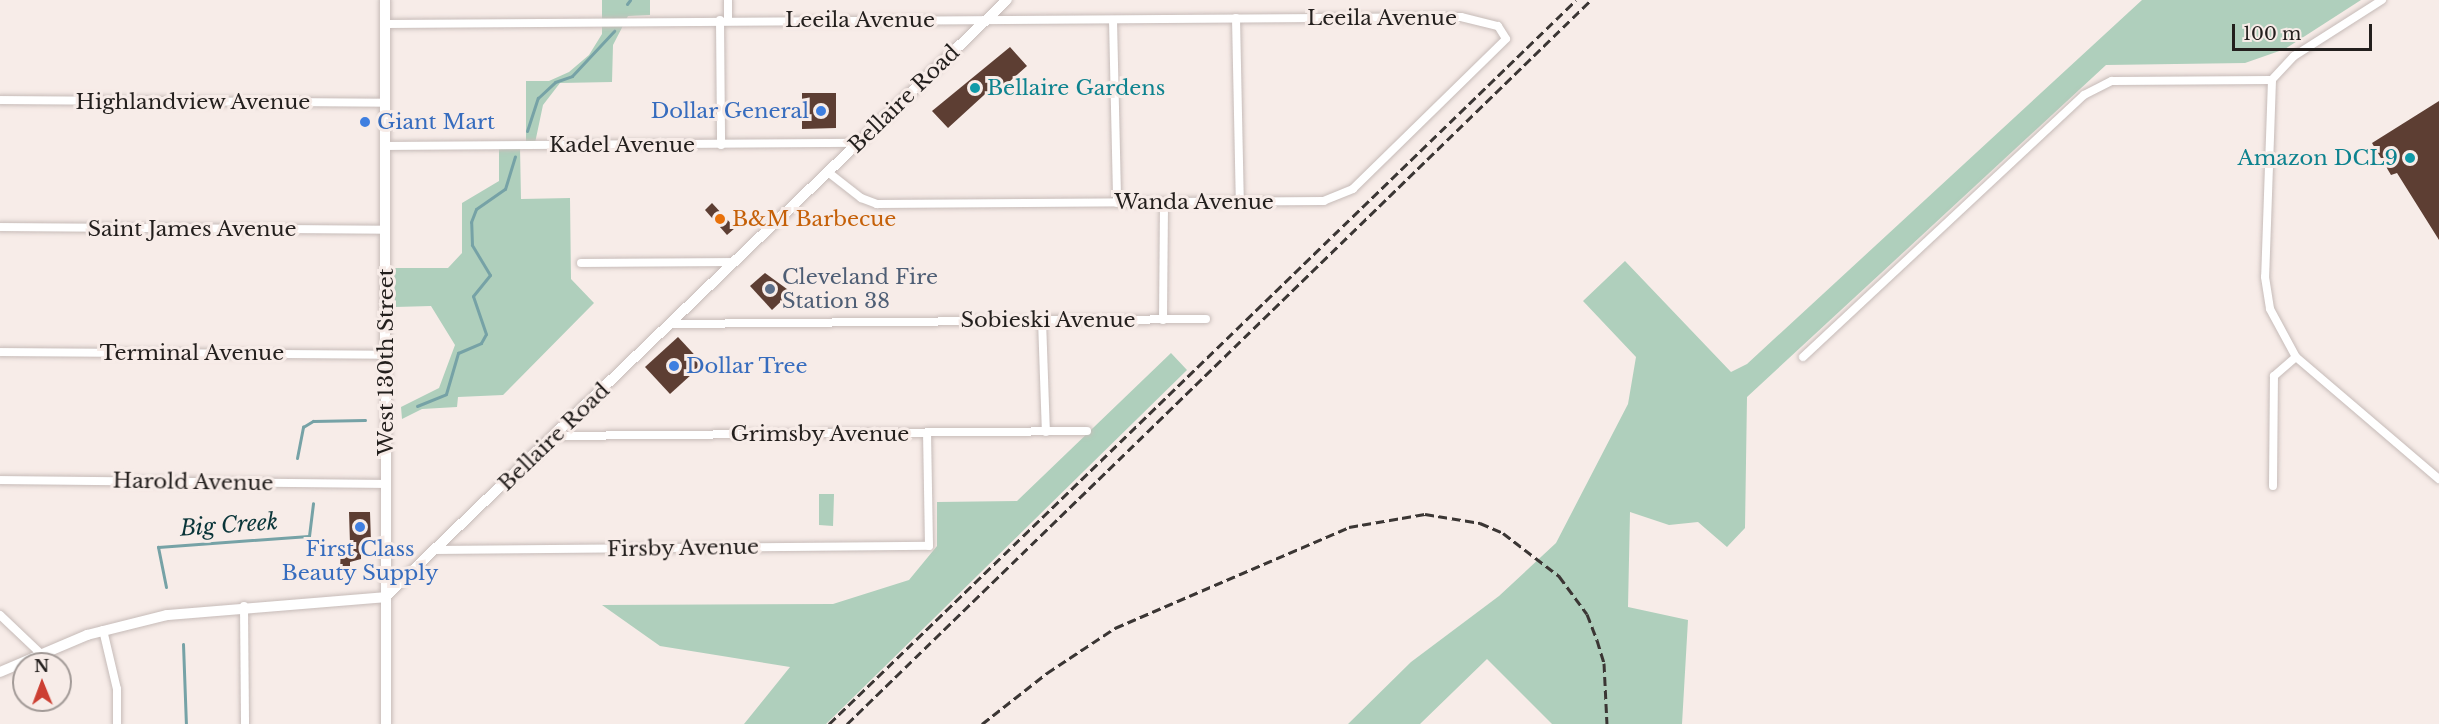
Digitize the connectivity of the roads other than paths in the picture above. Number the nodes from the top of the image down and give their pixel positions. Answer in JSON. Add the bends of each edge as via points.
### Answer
{"nodes":[{"id":1,"x":385,"y":0,"type":"edge"},
{"id":2,"x":728,"y":0,"type":"edge"},
{"id":3,"x":1007,"y":0,"type":"edge"},
{"id":4,"x":2382,"y":0,"type":"edge"},
{"id":5,"x":1236,"y":18,"type":"junction"},
{"id":6,"x":724,"y":20,"type":"junction"},
{"id":7,"x":986,"y":20,"type":"junction"},
{"id":8,"x":1113,"y":20,"type":"junction"},
{"id":9,"x":385,"y":24,"type":"junction"},
{"id":10,"x":1506,"y":39,"type":"joint"},
{"id":11,"x":2272,"y":80,"type":"junction"},
{"id":12,"x":0,"y":100,"type":"edge"},
{"id":13,"x":386,"y":103,"type":"junction"},
{"id":14,"x":859,"y":143,"type":"junction"},
{"id":15,"x":721,"y":145,"type":"junction"},
{"id":16,"x":386,"y":146,"type":"junction"},
{"id":17,"x":828,"y":172,"type":"junction"},
{"id":18,"x":1164,"y":202,"type":"junction"},
{"id":19,"x":1240,"y":202,"type":"junction"},
{"id":20,"x":1117,"y":203,"type":"junction"},
{"id":21,"x":0,"y":227,"type":"edge"},
{"id":22,"x":385,"y":230,"type":"junction"},
{"id":23,"x":734,"y":261,"type":"junction"},
{"id":24,"x":581,"y":263,"type":"dead end"},
{"id":25,"x":1206,"y":319,"type":"dead end"},
{"id":26,"x":1042,"y":320,"type":"junction"},
{"id":27,"x":1163,"y":320,"type":"junction"},
{"id":28,"x":673,"y":324,"type":"junction"},
{"id":29,"x":0,"y":352,"type":"edge"},
{"id":30,"x":385,"y":355,"type":"junction"},
{"id":31,"x":1803,"y":357,"type":"dead end"},
{"id":32,"x":2296,"y":357,"type":"junction"},
{"id":33,"x":1087,"y":431,"type":"dead end"},
{"id":34,"x":1046,"y":432,"type":"junction"},
{"id":35,"x":927,"y":434,"type":"junction"},
{"id":36,"x":554,"y":436,"type":"junction"},
{"id":37,"x":2439,"y":479,"type":"edge"},
{"id":38,"x":0,"y":480,"type":"edge"},
{"id":39,"x":386,"y":484,"type":"junction"},
{"id":40,"x":2273,"y":486,"type":"dead end"},
{"id":41,"x":437,"y":550,"type":"junction"},
{"id":42,"x":385,"y":597,"type":"junction"},
{"id":43,"x":244,"y":606,"type":"junction"},
{"id":44,"x":0,"y":615,"type":"edge"},
{"id":45,"x":103,"y":630,"type":"junction"},
{"id":46,"x":39,"y":652,"type":"edge"},
{"id":47,"x":43,"y":652,"type":"edge"},
{"id":48,"x":117,"y":724,"type":"edge"},
{"id":49,"x":245,"y":724,"type":"edge"},
{"id":50,"x":386,"y":724,"type":"edge"}],
"edges":[{"from":1,"to":9,"type":"street","name":"West 130th Street"},
{"from":2,"to":6,"type":"street"},
{"from":3,"to":7,"type":"street","name":"Bellaire Road"},
{"from":4,"to":11,"type":"street","via":[[2294,56]]},
{"from":5,"to":8,"type":"street","name":"Leeila Avenue"},
{"from":5,"to":10,"type":"street","name":"Leeila Avenue","via":[[1461,17],[1498,26]]},
{"from":5,"to":19,"type":"street"},
{"from":6,"to":7,"type":"street","name":"Leeila Avenue"},
{"from":6,"to":9,"type":"street","name":"Leeila Avenue"},
{"from":6,"to":15,"type":"street"},
{"from":7,"to":8,"type":"street","name":"Leeila Avenue"},
{"from":7,"to":14,"type":"street","name":"Bellaire Road"},
{"from":8,"to":20,"type":"street"},
{"from":9,"to":13,"type":"street","name":"West 130th Street"},
{"from":10,"to":19,"type":"street","name":"Wanda Avenue","via":[[1341,196],[1324,201]]},
{"from":11,"to":31,"type":"street","via":[[2112,81],[2084,94]]},
{"from":11,"to":32,"type":"street","via":[[2265,277],[2270,309]]},
{"from":12,"to":13,"type":"street","name":"Highlandview Avenue"},
{"from":13,"to":16,"type":"street","name":"West 130th Street"},
{"from":14,"to":15,"type":"street","name":"Kadel Avenue"},
{"from":14,"to":17,"type":"street","name":"Bellaire Road"},
{"from":15,"to":16,"type":"street","name":"Kadel Avenue"},
{"from":16,"to":22,"type":"street","name":"West 130th Street"},
{"from":17,"to":20,"type":"street","name":"Wanda Avenue","via":[[861,198],[878,204]]},
{"from":17,"to":23,"type":"street","name":"Bellaire Road"},
{"from":18,"to":19,"type":"street","name":"Wanda Avenue"},
{"from":18,"to":20,"type":"street","name":"Wanda Avenue"},
{"from":18,"to":27,"type":"street"},
{"from":21,"to":22,"type":"street","name":"Saint James Avenue"},
{"from":22,"to":30,"type":"street","name":"West 130th Street"},
{"from":23,"to":24,"type":"street"},
{"from":23,"to":28,"type":"street","name":"Bellaire Road"},
{"from":25,"to":27,"type":"street","name":"Sobieski Avenue"},
{"from":26,"to":27,"type":"street","name":"Sobieski Avenue"},
{"from":26,"to":28,"type":"street","name":"Sobieski Avenue"},
{"from":26,"to":34,"type":"street"},
{"from":28,"to":36,"type":"street","name":"Bellaire Road"},
{"from":29,"to":30,"type":"street","name":"Terminal Avenue"},
{"from":30,"to":39,"type":"street","name":"West 130th Street"},
{"from":32,"to":37,"type":"street"},
{"from":32,"to":40,"type":"street","via":[[2274,376]]},
{"from":33,"to":34,"type":"street","name":"Grimsby Avenue"},
{"from":34,"to":35,"type":"street","name":"Grimsby Avenue"},
{"from":35,"to":36,"type":"street","name":"Grimsby Avenue"},
{"from":35,"to":41,"type":"street","name":"Firsby Avenue","via":[[929,546]]},
{"from":36,"to":41,"type":"street","name":"Bellaire Road"},
{"from":38,"to":39,"type":"street","name":"Harold Avenue"},
{"from":39,"to":42,"type":"street","name":"West 130th Street"},
{"from":41,"to":42,"type":"street","name":"Bellaire Road"},
{"from":42,"to":43,"type":"street"},
{"from":42,"to":50,"type":"street","name":"West 130th Street"},
{"from":43,"to":45,"type":"street","via":[[167,615]]},
{"from":43,"to":49,"type":"street"},
{"from":44,"to":46,"type":"street"},
{"from":45,"to":47,"type":"street"},
{"from":45,"to":48,"type":"street","via":[[117,690]]}]}
